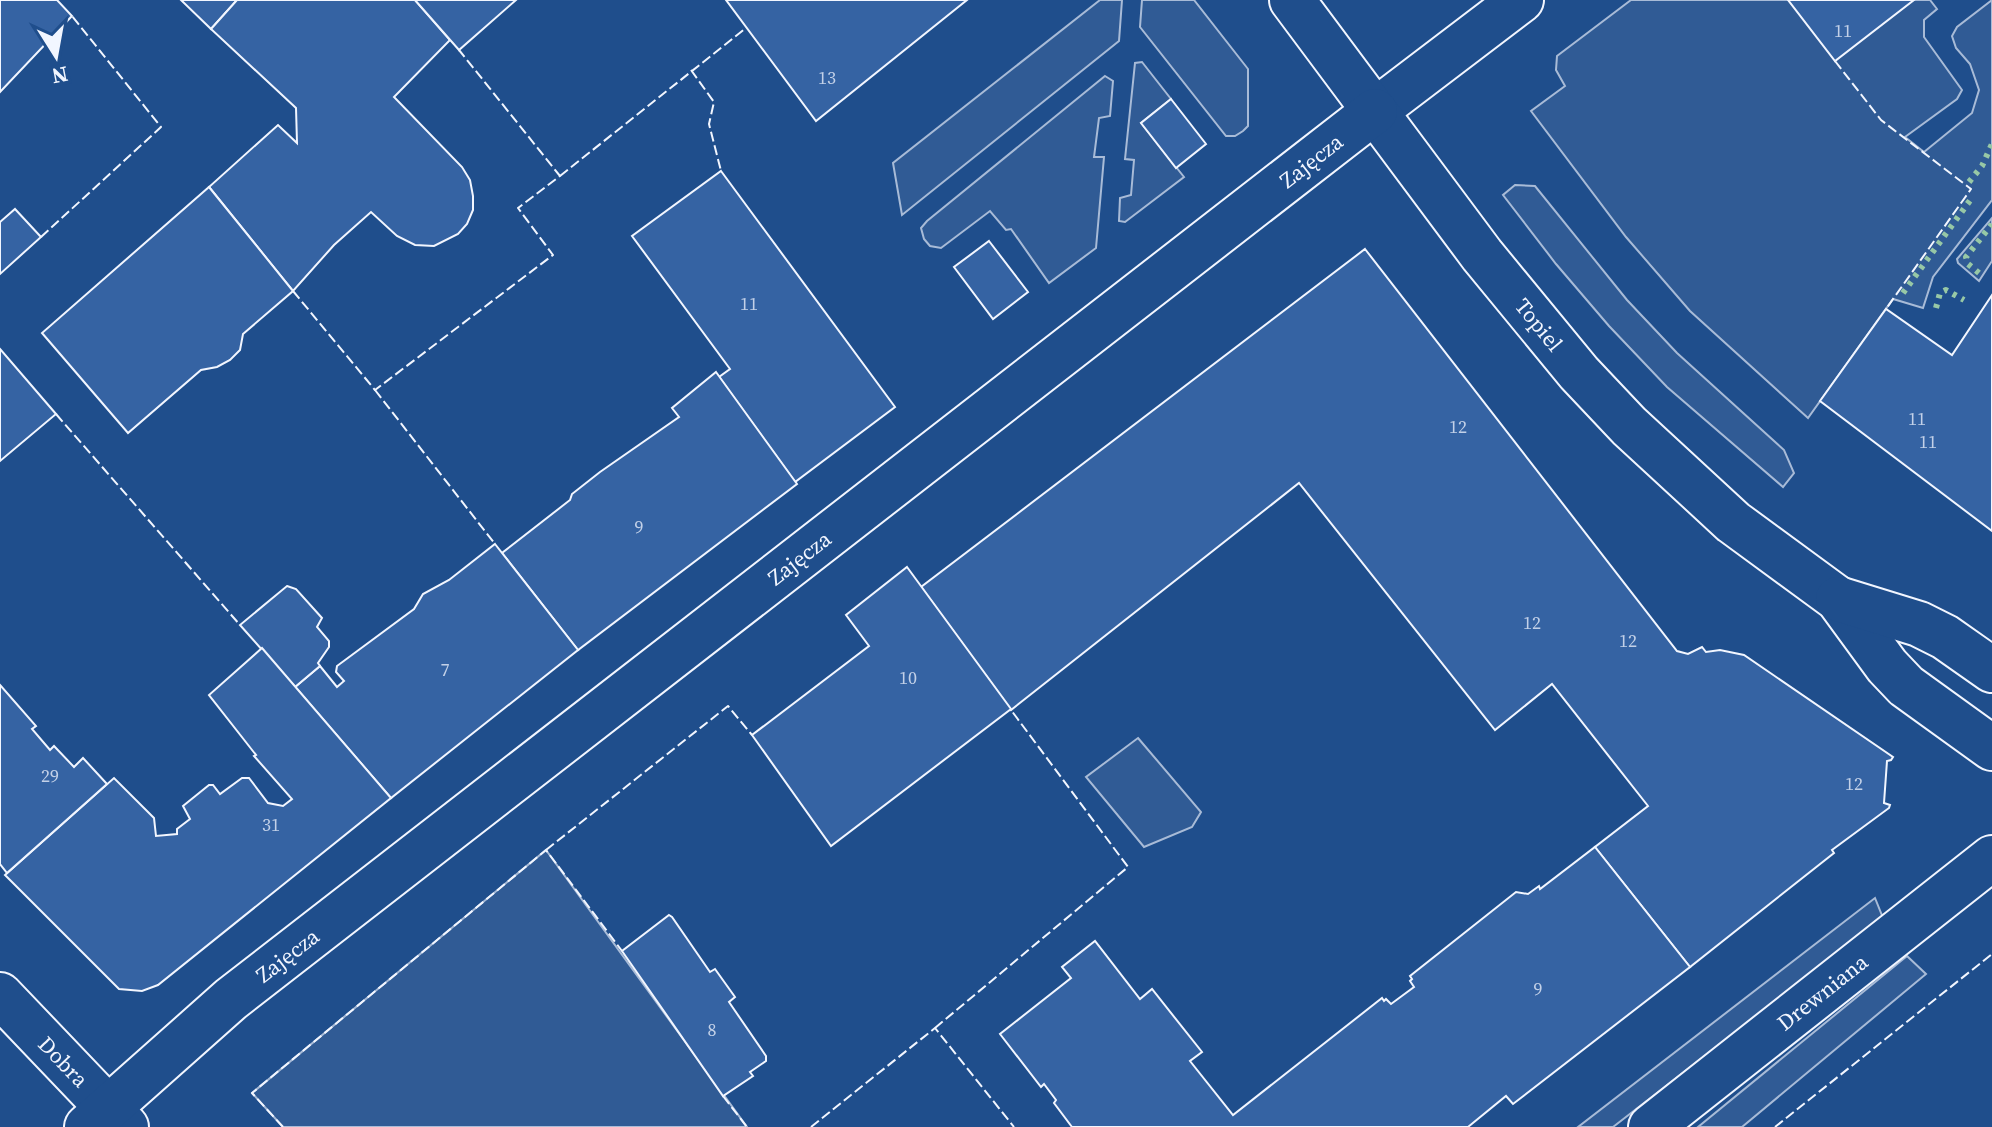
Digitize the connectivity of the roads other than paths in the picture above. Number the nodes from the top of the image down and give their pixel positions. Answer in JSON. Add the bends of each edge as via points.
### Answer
{"nodes":[{"id":1,"x":1292,"y":0,"type":"edge"},
{"id":2,"x":1521,"y":0,"type":"edge"},
{"id":3,"x":1375,"y":111,"type":"junction"},
{"id":4,"x":1838,"y":599,"type":"junction"},
{"id":5,"x":1992,"y":670,"type":"edge"},
{"id":6,"x":1992,"y":748,"type":"edge"},
{"id":7,"x":1992,"y":858,"type":"edge"},
{"id":8,"x":0,"y":995,"type":"edge"},
{"id":9,"x":107,"y":1121,"type":"edge"},
{"id":10,"x":1651,"y":1127,"type":"edge"}],
"edges":[{"from":1,"to":3,"type":"street","name":"Topiel"},
{"from":2,"to":3,"type":"street","name":"Zajęcza"},
{"from":3,"to":4,"type":"street","name":"Topiel","via":[[1534,321],[1619,416],[1733,522]]},
{"from":3,"to":9,"type":"street","name":"Zajęcza","via":[[231,999]]},
{"from":4,"to":5,"type":"street","name":"Topiel","via":[[1919,624]]},
{"from":4,"to":6,"type":"street","name":"Topiel","via":[[1906,686]]},
{"from":7,"to":10,"type":"street","name":"Drewniana"},
{"from":8,"to":9,"type":"street","name":"Dobra"}]}
